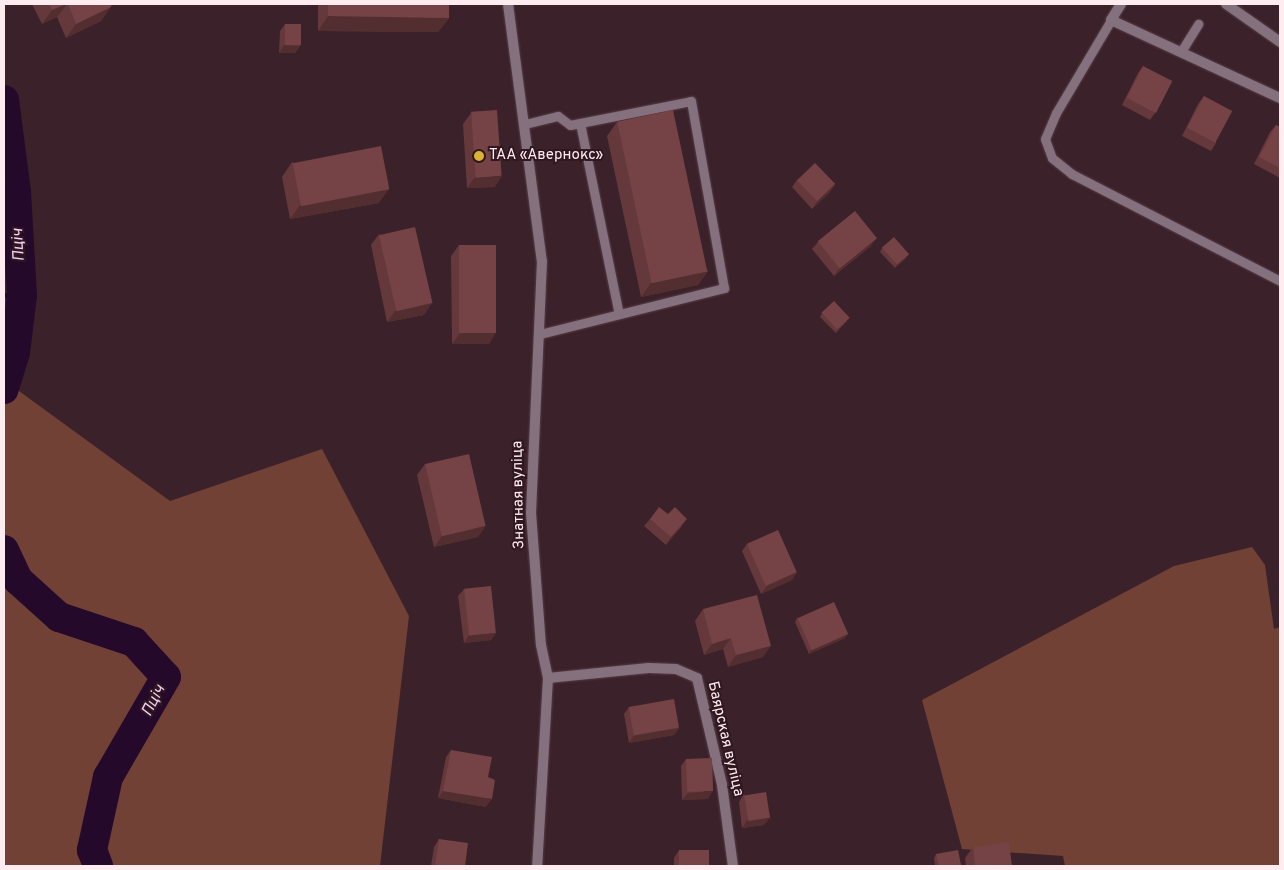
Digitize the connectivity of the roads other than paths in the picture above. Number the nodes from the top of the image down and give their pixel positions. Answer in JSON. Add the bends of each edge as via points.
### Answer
{"nodes":[{"id":1,"x":508,"y":4,"type":"edge"},
{"id":2,"x":1121,"y":4,"type":"edge"},
{"id":3,"x":1226,"y":4,"type":"edge"},
{"id":4,"x":1111,"y":20,"type":"junction"},
{"id":5,"x":1198,"y":24,"type":"dead end"},
{"id":6,"x":1280,"y":42,"type":"edge"},
{"id":7,"x":1182,"y":50,"type":"junction"},
{"id":8,"x":1280,"y":98,"type":"edge"},
{"id":9,"x":525,"y":124,"type":"junction"},
{"id":10,"x":580,"y":124,"type":"junction"},
{"id":11,"x":1280,"y":280,"type":"edge"},
{"id":12,"x":619,"y":314,"type":"junction"},
{"id":13,"x":539,"y":334,"type":"junction"},
{"id":14,"x":548,"y":678,"type":"junction"},
{"id":15,"x":537,"y":866,"type":"edge"},
{"id":16,"x":733,"y":866,"type":"edge"}],
"edges":[{"from":1,"to":9,"type":"street","name":"Знатная вуліца"},
{"from":2,"to":4,"type":"street"},
{"from":3,"to":6,"type":"street"},
{"from":4,"to":7,"type":"street"},
{"from":4,"to":11,"type":"lane","via":[[1056,113],[1045,139],[1052,158],[1072,174]]},
{"from":5,"to":7,"type":"lane"},
{"from":7,"to":8,"type":"street"},
{"from":9,"to":10,"type":"lane","via":[[558,116],[570,125]]},
{"from":9,"to":13,"type":"street","name":"Знатная вуліца","via":[[542,261]]},
{"from":10,"to":12,"type":"lane"},
{"from":10,"to":12,"type":"lane","via":[[691,102],[724,288]]},
{"from":12,"to":13,"type":"lane"},
{"from":13,"to":14,"type":"street","name":"Знатная вуліца","via":[[531,513],[540,645]]},
{"from":14,"to":15,"type":"street","name":"Знатная вуліца"},
{"from":14,"to":16,"type":"street","name":"Баярская вуліца","via":[[676,668],[697,678],[722,785]]}]}
